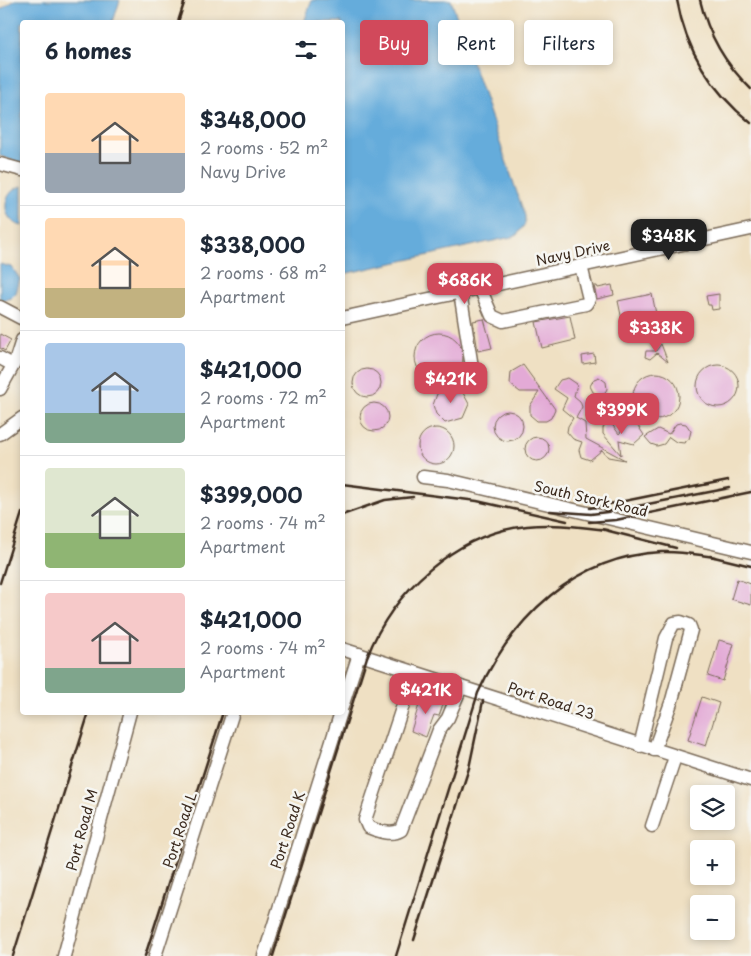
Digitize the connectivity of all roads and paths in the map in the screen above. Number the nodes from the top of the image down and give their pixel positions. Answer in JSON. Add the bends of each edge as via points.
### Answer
{"nodes":[{"id":1,"x":0,"y":164,"type":"edge"},
{"id":2,"x":20,"y":169,"type":"edge"},
{"id":3,"x":751,"y":230,"type":"edge"},
{"id":4,"x":581,"y":266,"type":"junction"},
{"id":5,"x":480,"y":288,"type":"junction"},
{"id":6,"x":460,"y":292,"type":"junction"},
{"id":7,"x":0,"y":307,"type":"edge"},
{"id":8,"x":20,"y":317,"type":"edge"},
{"id":9,"x":345,"y":317,"type":"edge"},
{"id":10,"x":20,"y":346,"type":"edge"},
{"id":11,"x":0,"y":358,"type":"edge"},
{"id":12,"x":13,"y":365,"type":"junction"},
{"id":13,"x":472,"y":367,"type":"dead end"},
{"id":14,"x":0,"y":389,"type":"edge"},
{"id":15,"x":20,"y":419,"type":"edge"},
{"id":16,"x":0,"y":434,"type":"edge"},
{"id":17,"x":423,"y":477,"type":"dead end"},
{"id":18,"x":751,"y":552,"type":"edge"},
{"id":19,"x":345,"y":649,"type":"edge"},
{"id":20,"x":359,"y":654,"type":"junction"},
{"id":21,"x":414,"y":672,"type":"junction"},
{"id":22,"x":461,"y":687,"type":"junction"},
{"id":23,"x":345,"y":698,"type":"edge"},
{"id":24,"x":129,"y":715,"type":"edge"},
{"id":25,"x":232,"y":715,"type":"edge"},
{"id":26,"x":340,"y":715,"type":"edge"},
{"id":27,"x":640,"y":746,"type":"junction"},
{"id":28,"x":654,"y":750,"type":"junction"},
{"id":29,"x":675,"y":757,"type":"junction"},
{"id":30,"x":751,"y":780,"type":"edge"},
{"id":31,"x":652,"y":826,"type":"dead end"},
{"id":32,"x":64,"y":956,"type":"edge"},
{"id":33,"x":155,"y":956,"type":"edge"},
{"id":34,"x":264,"y":956,"type":"edge"}],
"edges":[{"from":1,"to":2,"type":"street"},
{"from":3,"to":4,"type":"street","name":"Navy Drive"},
{"from":4,"to":5,"type":"street","name":"Navy Drive"},
{"from":4,"to":5,"type":"street","via":[[589,299],[586,304],[503,321],[492,316]]},
{"from":5,"to":6,"type":"street","name":"Navy Drive"},
{"from":6,"to":9,"type":"street","name":"Navy Drive"},
{"from":6,"to":13,"type":"street"},
{"from":7,"to":8,"type":"street"},
{"from":10,"to":12,"type":"street"},
{"from":11,"to":12,"type":"street"},
{"from":12,"to":14,"type":"street"},
{"from":15,"to":16,"type":"street"},
{"from":17,"to":18,"type":"street","name":"South Stork Road","via":[[448,480]]},
{"from":19,"to":20,"type":"street","name":"Port Road 23"},
{"from":20,"to":21,"type":"street","name":"Port Road 23"},
{"from":20,"to":23,"type":"street"},
{"from":21,"to":22,"type":"street","name":"Port Road 23"},
{"from":21,"to":22,"type":"street","via":[[365,820],[368,827],[376,830],[395,834],[401,830],[439,730],[448,718]]},
{"from":22,"to":27,"type":"street","name":"Port Road 23"},
{"from":24,"to":32,"type":"street","name":"Port Road M"},
{"from":25,"to":33,"type":"street","name":"Port Road L"},
{"from":26,"to":34,"type":"street","name":"Port Road K"},
{"from":27,"to":28,"type":"street","name":"Port Road 23"},
{"from":27,"to":28,"type":"street","via":[[666,638],[674,623],[681,622],[689,625],[691,630]]},
{"from":28,"to":29,"type":"street","name":"Port Road 23"},
{"from":29,"to":30,"type":"street","name":"Port Road 23"},
{"from":29,"to":31,"type":"street"}]}
